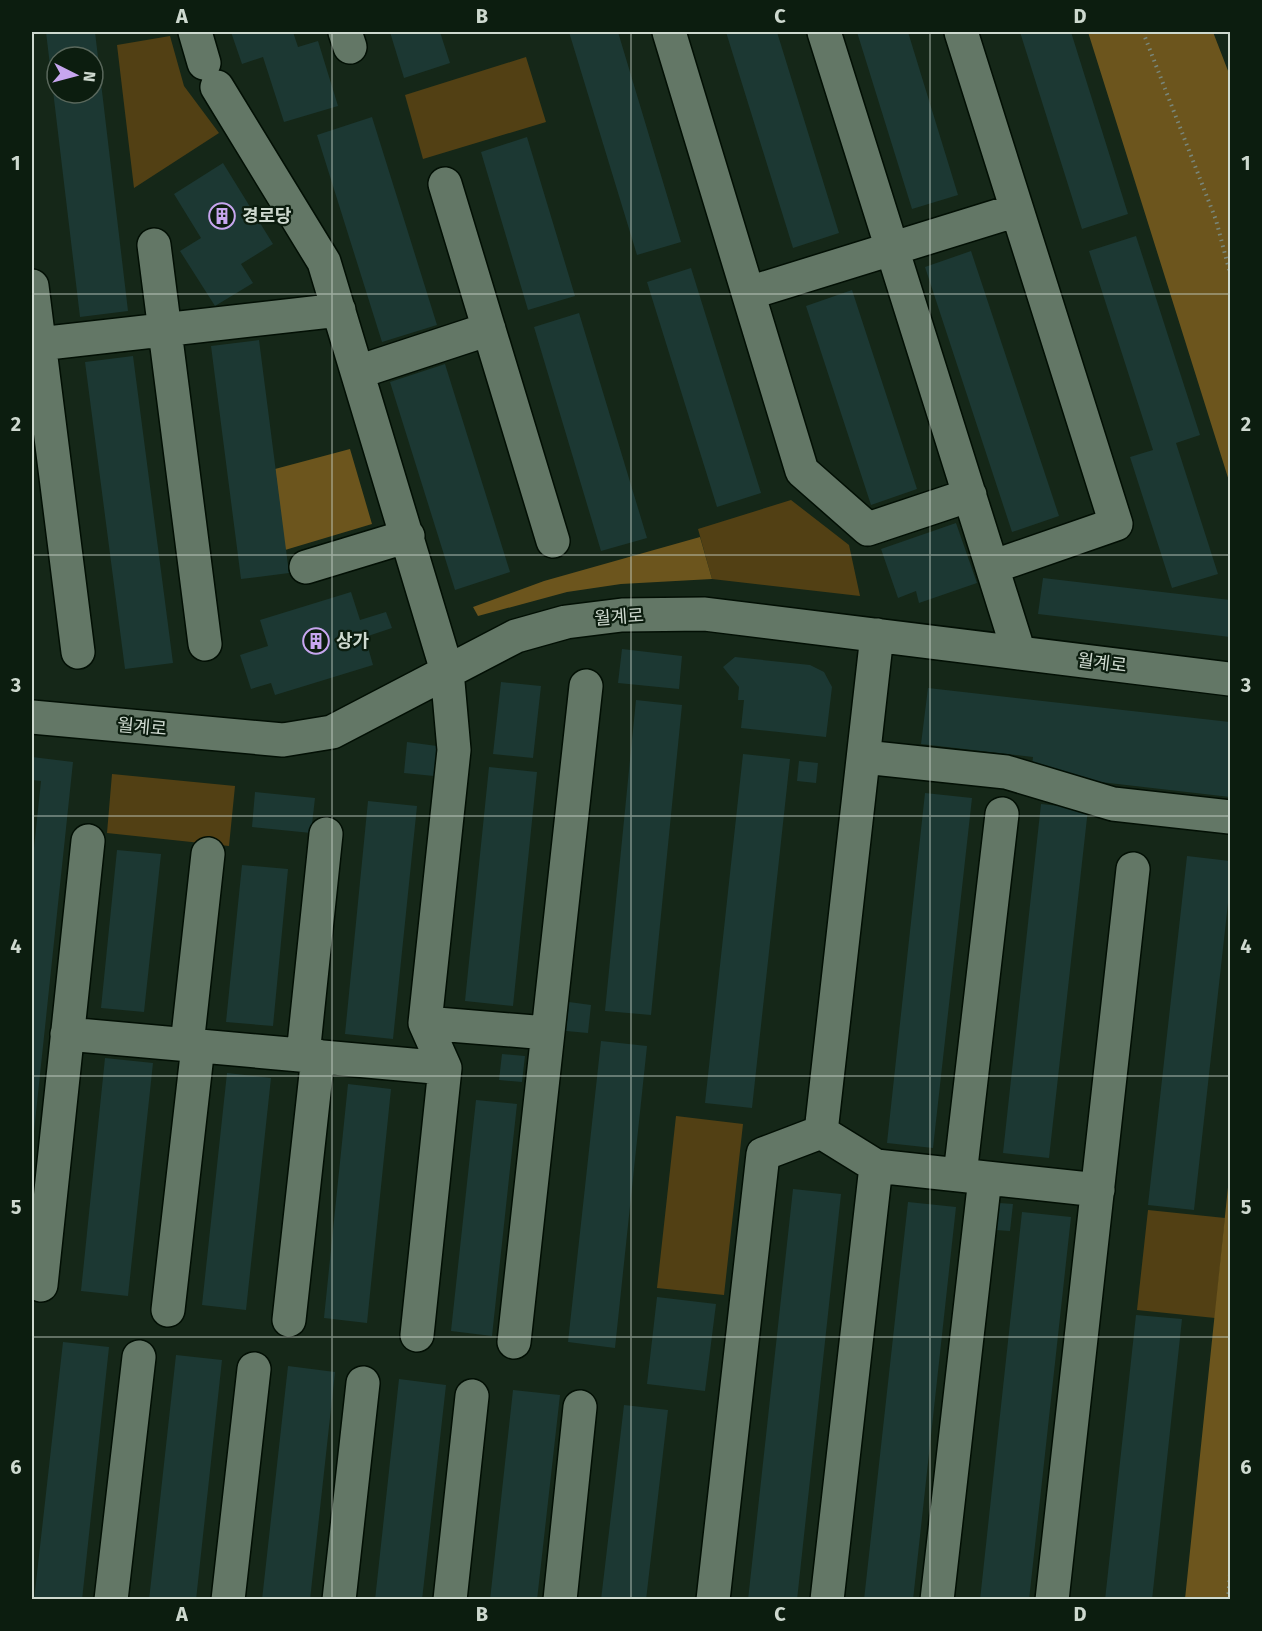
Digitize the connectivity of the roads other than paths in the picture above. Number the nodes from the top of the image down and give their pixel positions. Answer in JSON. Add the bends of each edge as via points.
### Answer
{"nodes":[{"id":1,"x":195,"y":32,"type":"edge"},
{"id":2,"x":669,"y":32,"type":"edge"},
{"id":3,"x":824,"y":32,"type":"edge"},
{"id":4,"x":961,"y":32,"type":"edge"},
{"id":5,"x":445,"y":184,"type":"dead end"},
{"id":6,"x":1017,"y":210,"type":"junction"},
{"id":7,"x":154,"y":245,"type":"dead end"},
{"id":8,"x":893,"y":249,"type":"junction"},
{"id":9,"x":32,"y":286,"type":"edge"},
{"id":10,"x":749,"y":293,"type":"junction"},
{"id":11,"x":339,"y":310,"type":"junction"},
{"id":12,"x":165,"y":330,"type":"junction"},
{"id":13,"x":489,"y":330,"type":"junction"},
{"id":14,"x":39,"y":344,"type":"junction"},
{"id":15,"x":358,"y":372,"type":"junction"},
{"id":16,"x":970,"y":495,"type":"junction"},
{"id":17,"x":408,"y":536,"type":"junction"},
{"id":18,"x":553,"y":541,"type":"dead end"},
{"id":19,"x":306,"y":567,"type":"dead end"},
{"id":20,"x":993,"y":567,"type":"junction"},
{"id":21,"x":877,"y":635,"type":"junction"},
{"id":22,"x":205,"y":644,"type":"dead end"},
{"id":23,"x":78,"y":652,"type":"dead end"},
{"id":24,"x":1019,"y":653,"type":"junction"},
{"id":25,"x":447,"y":671,"type":"junction"},
{"id":26,"x":1230,"y":679,"type":"edge"},
{"id":27,"x":586,"y":686,"type":"dead end"},
{"id":28,"x":32,"y":717,"type":"edge"},
{"id":29,"x":864,"y":757,"type":"junction"},
{"id":30,"x":1002,"y":813,"type":"dead end"},
{"id":31,"x":1230,"y":817,"type":"edge"},
{"id":32,"x":326,"y":834,"type":"dead end"},
{"id":33,"x":88,"y":841,"type":"dead end"},
{"id":34,"x":208,"y":854,"type":"dead end"},
{"id":35,"x":1133,"y":869,"type":"dead end"},
{"id":36,"x":425,"y":1023,"type":"junction"},
{"id":37,"x":547,"y":1033,"type":"junction"},
{"id":38,"x":67,"y":1034,"type":"junction"},
{"id":39,"x":192,"y":1045,"type":"junction"},
{"id":40,"x":310,"y":1056,"type":"junction"},
{"id":41,"x":445,"y":1068,"type":"junction"},
{"id":42,"x":821,"y":1132,"type":"junction"},
{"id":43,"x":876,"y":1166,"type":"junction"},
{"id":44,"x":972,"y":1176,"type":"junction"},
{"id":45,"x":1098,"y":1190,"type":"junction"},
{"id":46,"x":41,"y":1285,"type":"dead end"},
{"id":47,"x":168,"y":1310,"type":"dead end"},
{"id":48,"x":289,"y":1320,"type":"dead end"},
{"id":49,"x":417,"y":1335,"type":"dead end"},
{"id":50,"x":514,"y":1342,"type":"dead end"},
{"id":51,"x":139,"y":1357,"type":"dead end"},
{"id":52,"x":254,"y":1369,"type":"dead end"},
{"id":53,"x":363,"y":1383,"type":"dead end"},
{"id":54,"x":472,"y":1396,"type":"dead end"},
{"id":55,"x":580,"y":1407,"type":"dead end"},
{"id":56,"x":111,"y":1599,"type":"edge"},
{"id":57,"x":228,"y":1599,"type":"edge"},
{"id":58,"x":339,"y":1599,"type":"edge"},
{"id":59,"x":450,"y":1599,"type":"edge"},
{"id":60,"x":560,"y":1599,"type":"edge"},
{"id":61,"x":713,"y":1599,"type":"edge"},
{"id":62,"x":827,"y":1599,"type":"edge"},
{"id":63,"x":937,"y":1599,"type":"edge"},
{"id":64,"x":1052,"y":1599,"type":"edge"}],
"edges":[{"from":1,"to":11,"type":"street","via":[[211,75],[324,261]]},
{"from":2,"to":10,"type":"street"},
{"from":3,"to":8,"type":"street"},
{"from":4,"to":6,"type":"street"},
{"from":5,"to":13,"type":"street"},
{"from":6,"to":8,"type":"street"},
{"from":6,"to":20,"type":"street","via":[[1116,524]]},
{"from":7,"to":12,"type":"street"},
{"from":8,"to":10,"type":"street"},
{"from":8,"to":16,"type":"street"},
{"from":9,"to":14,"type":"street"},
{"from":10,"to":16,"type":"street","via":[[802,471],[868,529]]},
{"from":11,"to":12,"type":"street"},
{"from":11,"to":15,"type":"street"},
{"from":12,"to":14,"type":"street"},
{"from":12,"to":22,"type":"street"},
{"from":13,"to":15,"type":"street"},
{"from":13,"to":18,"type":"street"},
{"from":14,"to":23,"type":"street"},
{"from":15,"to":17,"type":"street"},
{"from":16,"to":20,"type":"street"},
{"from":17,"to":19,"type":"street"},
{"from":17,"to":25,"type":"street"},
{"from":20,"to":24,"type":"street"},
{"from":21,"to":24,"type":"street","name":"월계로"},
{"from":21,"to":25,"type":"street","name":"월계로","via":[[705,614],[622,615],[566,622],[516,636]]},
{"from":21,"to":29,"type":"street"},
{"from":24,"to":26,"type":"street","name":"월계로"},
{"from":25,"to":28,"type":"street","name":"월계로","via":[[332,732],[284,741]]},
{"from":25,"to":36,"type":"street","via":[[454,750]]},
{"from":27,"to":37,"type":"street"},
{"from":29,"to":31,"type":"street","via":[[1006,772],[1113,804]]},
{"from":29,"to":42,"type":"street"},
{"from":30,"to":44,"type":"street"},
{"from":32,"to":40,"type":"street"},
{"from":33,"to":38,"type":"street"},
{"from":34,"to":39,"type":"street"},
{"from":35,"to":45,"type":"street"},
{"from":36,"to":37,"type":"street"},
{"from":36,"to":41,"type":"street"},
{"from":37,"to":50,"type":"street"},
{"from":38,"to":39,"type":"street"},
{"from":38,"to":46,"type":"street"},
{"from":39,"to":40,"type":"street"},
{"from":39,"to":47,"type":"street"},
{"from":40,"to":41,"type":"street"},
{"from":40,"to":48,"type":"street"},
{"from":41,"to":49,"type":"street"},
{"from":42,"to":43,"type":"street"},
{"from":42,"to":61,"type":"street","via":[[763,1154]]},
{"from":43,"to":44,"type":"street"},
{"from":43,"to":62,"type":"street"},
{"from":44,"to":45,"type":"street"},
{"from":44,"to":63,"type":"street"},
{"from":45,"to":64,"type":"street"},
{"from":51,"to":56,"type":"street"},
{"from":52,"to":57,"type":"street"},
{"from":53,"to":58,"type":"street"},
{"from":54,"to":59,"type":"street"},
{"from":55,"to":60,"type":"street"}]}
